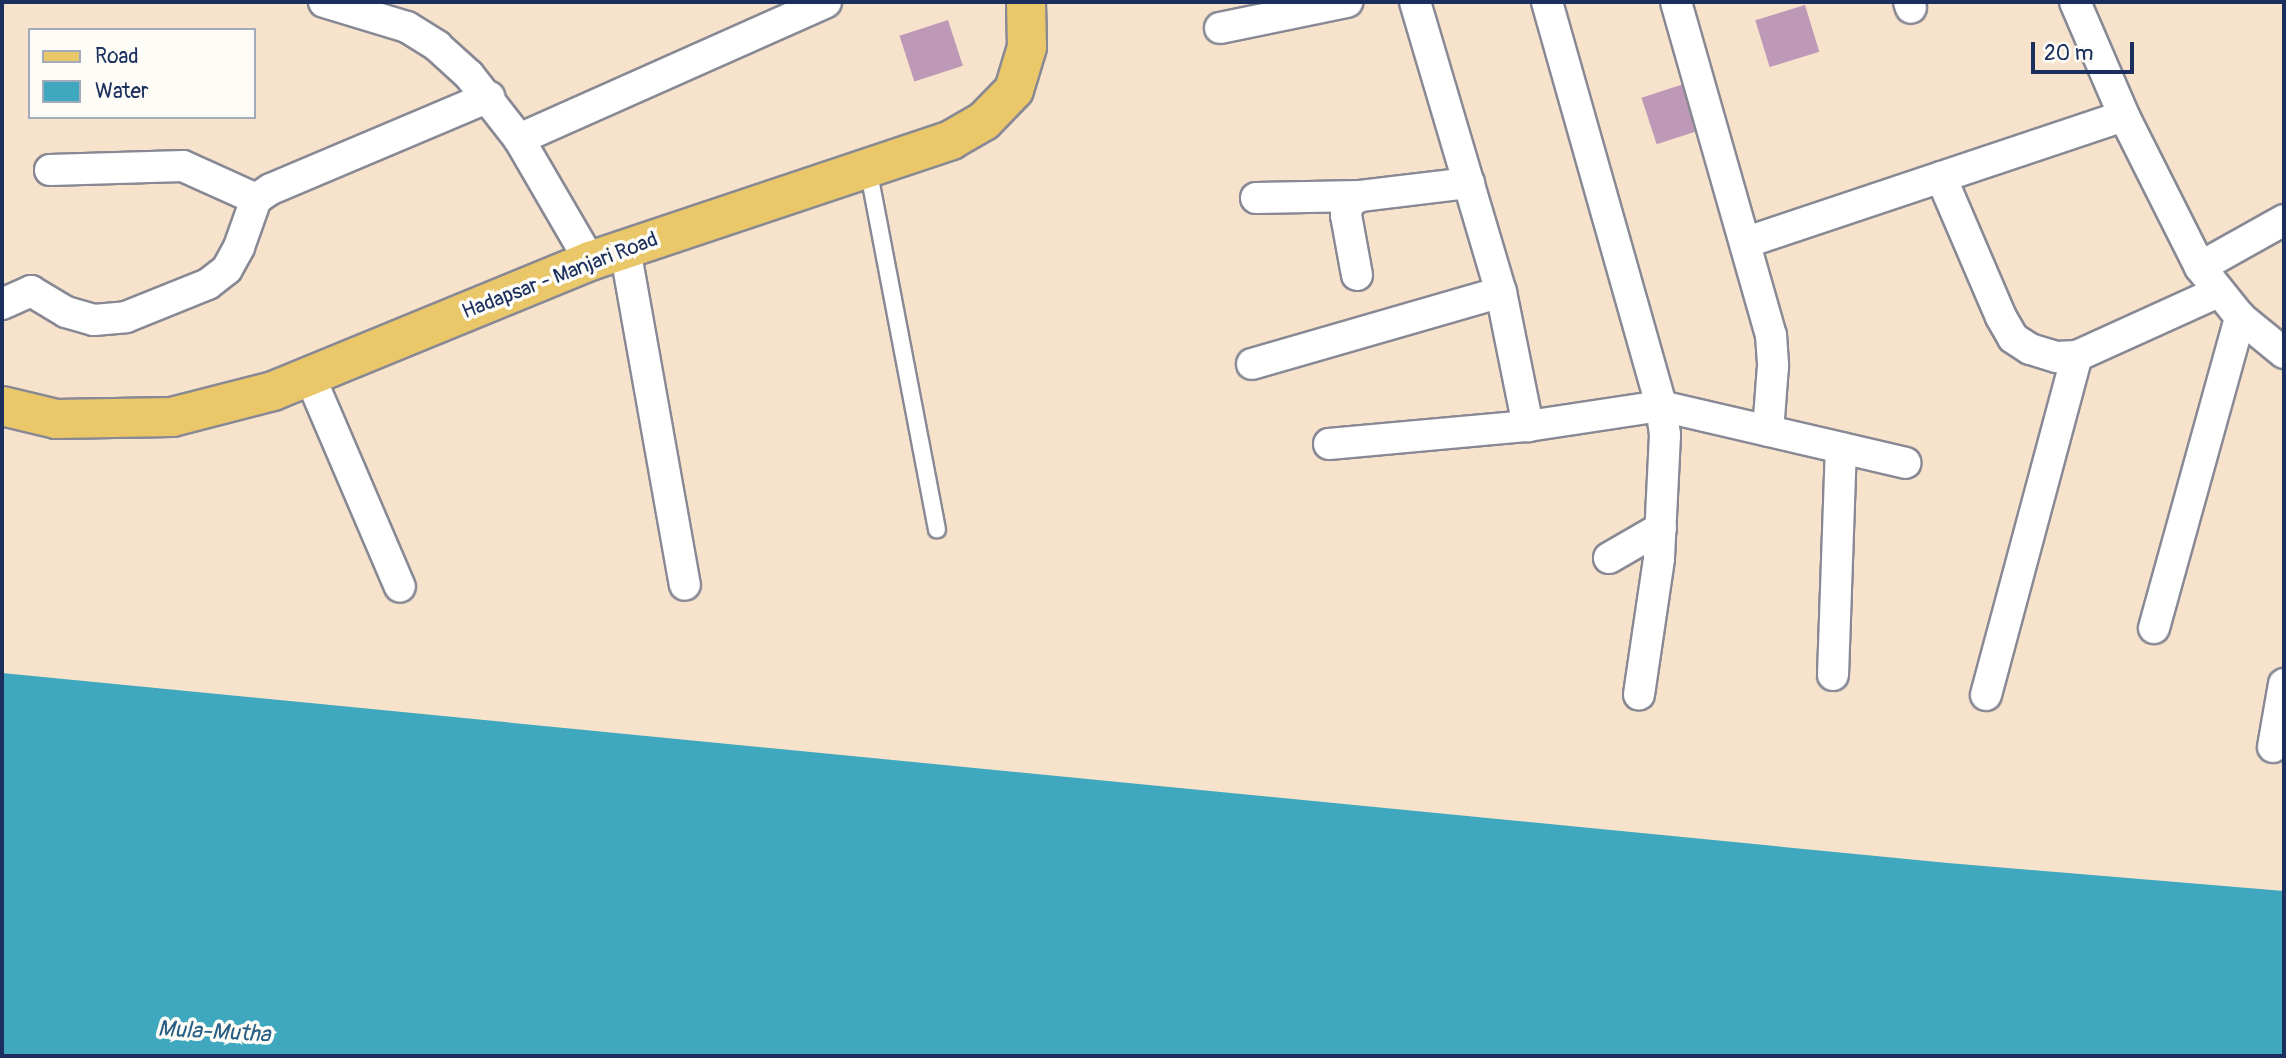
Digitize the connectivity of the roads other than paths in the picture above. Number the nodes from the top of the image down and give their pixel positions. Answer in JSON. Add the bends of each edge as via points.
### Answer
{"nodes":[{"id":1,"x":324,"y":2,"type":"edge"},
{"id":2,"x":826,"y":2,"type":"edge"},
{"id":3,"x":1026,"y":2,"type":"edge"},
{"id":4,"x":1347,"y":2,"type":"edge"},
{"id":5,"x":1415,"y":2,"type":"edge"},
{"id":6,"x":1547,"y":2,"type":"edge"},
{"id":7,"x":1676,"y":2,"type":"edge"},
{"id":8,"x":2075,"y":2,"type":"edge"},
{"id":9,"x":1220,"y":28,"type":"dead end"},
{"id":10,"x":489,"y":97,"type":"junction"},
{"id":11,"x":2123,"y":116,"type":"junction"},
{"id":12,"x":519,"y":139,"type":"junction"},
{"id":13,"x":868,"y":168,"type":"junction"},
{"id":14,"x":50,"y":170,"type":"dead end"},
{"id":15,"x":1941,"y":177,"type":"junction"},
{"id":16,"x":1469,"y":183,"type":"junction"},
{"id":17,"x":1360,"y":196,"type":"junction"},
{"id":18,"x":1256,"y":198,"type":"dead end"},
{"id":19,"x":256,"y":199,"type":"junction"},
{"id":20,"x":2284,"y":220,"type":"edge"},
{"id":21,"x":1747,"y":242,"type":"junction"},
{"id":22,"x":607,"y":255,"type":"junction"},
{"id":23,"x":2200,"y":267,"type":"junction"},
{"id":24,"x":1357,"y":275,"type":"dead end"},
{"id":25,"x":1501,"y":292,"type":"junction"},
{"id":26,"x":2218,"y":292,"type":"junction"},
{"id":27,"x":2,"y":304,"type":"edge"},
{"id":28,"x":2240,"y":317,"type":"junction"},
{"id":29,"x":2284,"y":353,"type":"edge"},
{"id":30,"x":2077,"y":356,"type":"junction"},
{"id":31,"x":1252,"y":364,"type":"dead end"},
{"id":32,"x":310,"y":377,"type":"junction"},
{"id":33,"x":2,"y":406,"type":"edge"},
{"id":34,"x":1661,"y":406,"type":"junction"},
{"id":35,"x":1528,"y":426,"type":"junction"},
{"id":36,"x":1768,"y":432,"type":"junction"},
{"id":37,"x":1329,"y":444,"type":"dead end"},
{"id":38,"x":1840,"y":448,"type":"junction"},
{"id":39,"x":1905,"y":463,"type":"dead end"},
{"id":40,"x":1661,"y":528,"type":"junction"},
{"id":41,"x":937,"y":529,"type":"dead end"},
{"id":42,"x":1609,"y":558,"type":"dead end"},
{"id":43,"x":685,"y":585,"type":"dead end"},
{"id":44,"x":400,"y":587,"type":"dead end"},
{"id":45,"x":2154,"y":628,"type":"dead end"},
{"id":46,"x":1833,"y":675,"type":"dead end"},
{"id":47,"x":2284,"y":684,"type":"edge"},
{"id":48,"x":1639,"y":695,"type":"dead end"},
{"id":49,"x":1986,"y":695,"type":"dead end"},
{"id":50,"x":2273,"y":747,"type":"dead end"}],
"edges":[{"from":1,"to":10,"type":"street","via":[[407,27],[437,46]]},
{"from":2,"to":12,"type":"street"},
{"from":3,"to":13,"type":"main road","name":"Hadapsar - Manjari Road","via":[[1027,47],[1014,90],[985,121],[951,140]]},
{"from":4,"to":9,"type":"street"},
{"from":5,"to":16,"type":"street"},
{"from":6,"to":34,"type":"street"},
{"from":7,"to":21,"type":"street"},
{"from":8,"to":11,"type":"street"},
{"from":10,"to":12,"type":"street"},
{"from":10,"to":19,"type":"street"},
{"from":11,"to":15,"type":"street"},
{"from":11,"to":23,"type":"street"},
{"from":12,"to":22,"type":"street"},
{"from":13,"to":22,"type":"main road","name":"Hadapsar - Manjari Road"},
{"from":13,"to":41,"type":"lane"},
{"from":14,"to":19,"type":"street","via":[[183,166]]},
{"from":15,"to":21,"type":"street"},
{"from":15,"to":30,"type":"street","via":[[2013,338],[2057,357]]},
{"from":16,"to":17,"type":"street"},
{"from":16,"to":25,"type":"street"},
{"from":17,"to":18,"type":"street"},
{"from":17,"to":24,"type":"street","via":[[1349,203],[1346,215]]},
{"from":19,"to":27,"type":"street","via":[[227,269],[208,284],[126,317],[93,320],[66,312],[31,291]]},
{"from":20,"to":23,"type":"street"},
{"from":21,"to":36,"type":"street","via":[[1772,335]]},
{"from":22,"to":32,"type":"main road","name":"Hadapsar - Manjari Road"},
{"from":22,"to":43,"type":"street"},
{"from":23,"to":26,"type":"street"},
{"from":25,"to":31,"type":"street"},
{"from":25,"to":35,"type":"street"},
{"from":26,"to":28,"type":"street"},
{"from":26,"to":30,"type":"street"},
{"from":28,"to":29,"type":"street"},
{"from":28,"to":45,"type":"street"},
{"from":30,"to":49,"type":"street"},
{"from":32,"to":33,"type":"main road","name":"Hadapsar - Manjari Road","via":[[172,417],[56,419]]},
{"from":32,"to":44,"type":"street"},
{"from":34,"to":35,"type":"street"},
{"from":34,"to":36,"type":"street"},
{"from":34,"to":40,"type":"street","via":[[1665,435]]},
{"from":35,"to":37,"type":"street"},
{"from":36,"to":38,"type":"street"},
{"from":38,"to":39,"type":"street"},
{"from":38,"to":46,"type":"street"},
{"from":40,"to":42,"type":"street"},
{"from":40,"to":48,"type":"street"},
{"from":47,"to":50,"type":"street"}]}
